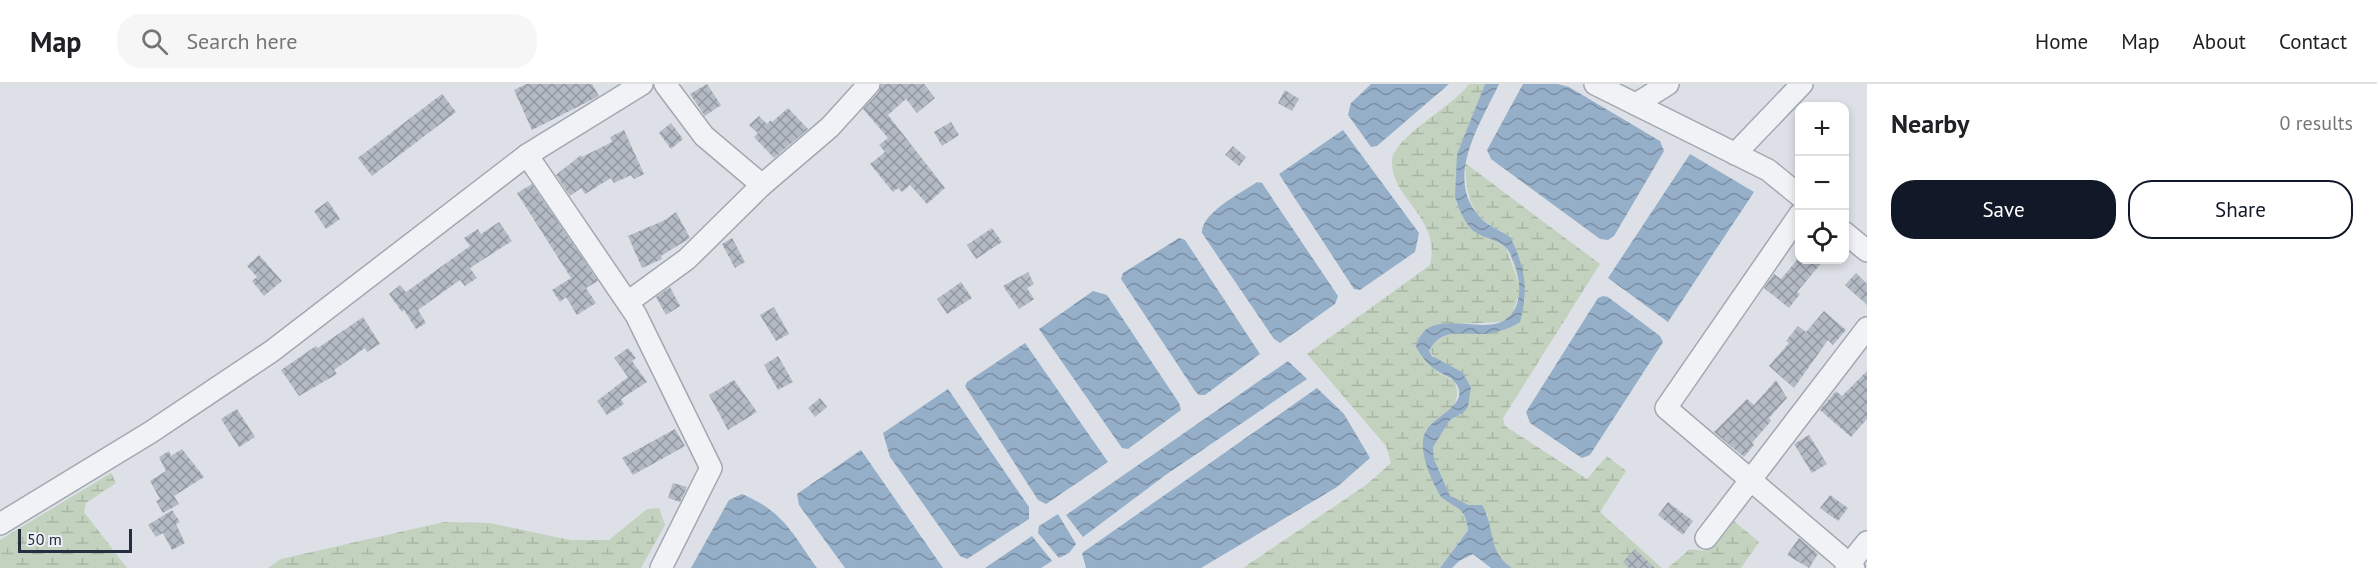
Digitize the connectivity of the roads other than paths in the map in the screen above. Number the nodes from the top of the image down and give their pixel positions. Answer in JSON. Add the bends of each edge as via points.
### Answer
{"nodes":[{"id":1,"x":642,"y":84,"type":"edge"},
{"id":2,"x":665,"y":84,"type":"edge"},
{"id":3,"x":869,"y":84,"type":"edge"},
{"id":4,"x":1595,"y":84,"type":"edge"},
{"id":5,"x":1668,"y":84,"type":"edge"},
{"id":6,"x":1802,"y":84,"type":"edge"},
{"id":7,"x":1636,"y":104,"type":"junction"},
{"id":8,"x":1735,"y":154,"type":"junction"},
{"id":9,"x":526,"y":155,"type":"junction"},
{"id":10,"x":762,"y":185,"type":"junction"},
{"id":11,"x":1795,"y":192,"type":"edge"},
{"id":12,"x":1795,"y":221,"type":"edge"},
{"id":13,"x":1849,"y":235,"type":"edge"},
{"id":14,"x":1866,"y":249,"type":"edge"},
{"id":15,"x":627,"y":302,"type":"junction"},
{"id":16,"x":1867,"y":328,"type":"edge"},
{"id":17,"x":1751,"y":480,"type":"junction"},
{"id":18,"x":0,"y":524,"type":"edge"},
{"id":19,"x":1706,"y":538,"type":"dead end"},
{"id":20,"x":1867,"y":542,"type":"edge"},
{"id":21,"x":1850,"y":567,"type":"edge"},
{"id":22,"x":661,"y":568,"type":"edge"}],
"edges":[{"from":1,"to":9,"type":"street"},
{"from":2,"to":10,"type":"street","via":[[704,136]]},
{"from":3,"to":10,"type":"street","via":[[830,127]]},
{"from":4,"to":7,"type":"street"},
{"from":5,"to":7,"type":"street"},
{"from":6,"to":8,"type":"street"},
{"from":7,"to":8,"type":"street"},
{"from":8,"to":11,"type":"street","via":[[1768,170]]},
{"from":9,"to":15,"type":"street"},
{"from":9,"to":18,"type":"street","via":[[272,351],[151,432]]},
{"from":10,"to":15,"type":"street","via":[[687,259]]},
{"from":12,"to":17,"type":"street","via":[[1666,408]]},
{"from":13,"to":14,"type":"street"},
{"from":15,"to":22,"type":"street","via":[[711,468]]},
{"from":16,"to":17,"type":"street"},
{"from":17,"to":19,"type":"street"},
{"from":17,"to":21,"type":"street"},
{"from":20,"to":21,"type":"street"}]}
